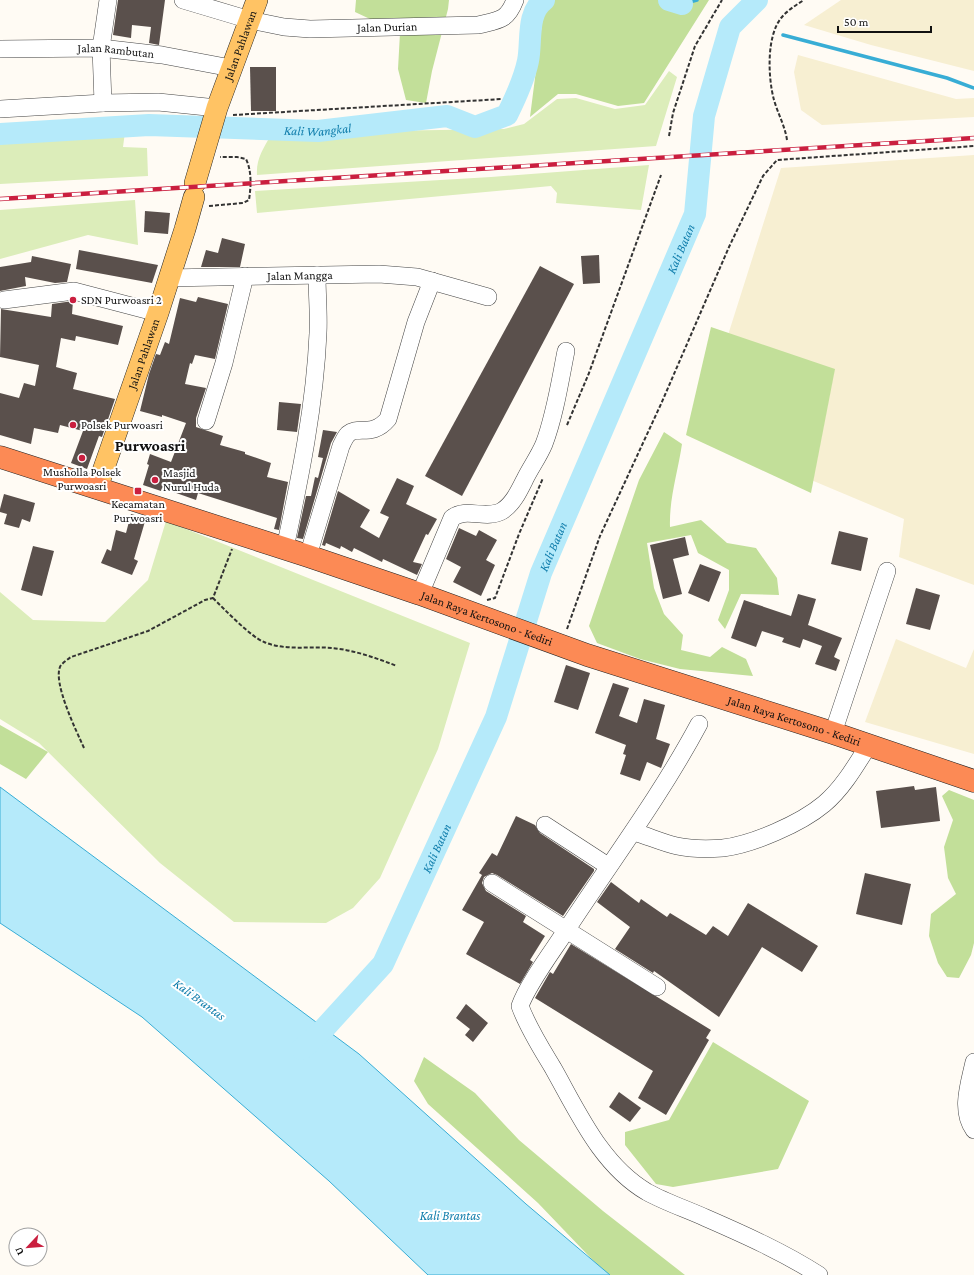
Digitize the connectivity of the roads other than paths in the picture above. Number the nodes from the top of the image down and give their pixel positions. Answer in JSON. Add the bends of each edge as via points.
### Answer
{"nodes":[{"id":1,"x":108,"y":0,"type":"edge"},
{"id":2,"x":184,"y":0,"type":"edge"},
{"id":3,"x":257,"y":0,"type":"edge"},
{"id":4,"x":515,"y":0,"type":"edge"},
{"id":5,"x":250,"y":20,"type":"junction"},
{"id":6,"x":101,"y":48,"type":"junction"},
{"id":7,"x":0,"y":49,"type":"edge"},
{"id":8,"x":231,"y":68,"type":"junction"},
{"id":9,"x":103,"y":103,"type":"junction"},
{"id":10,"x":0,"y":109,"type":"edge"},
{"id":11,"x":216,"y":113,"type":"junction"},
{"id":12,"x":317,"y":275,"type":"junction"},
{"id":13,"x":245,"y":276,"type":"junction"},
{"id":14,"x":168,"y":278,"type":"junction"},
{"id":15,"x":432,"y":281,"type":"junction"},
{"id":16,"x":488,"y":297,"type":"dead end"},
{"id":17,"x":4,"y":300,"type":"dead end"},
{"id":18,"x":158,"y":313,"type":"junction"},
{"id":19,"x":566,"y":351,"type":"dead end"},
{"id":20,"x":206,"y":421,"type":"dead end"},
{"id":21,"x":0,"y":457,"type":"edge"},
{"id":22,"x":97,"y":488,"type":"junction"},
{"id":23,"x":285,"y":548,"type":"junction"},
{"id":24,"x":308,"y":556,"type":"junction"},
{"id":25,"x":887,"y":571,"type":"dead end"},
{"id":26,"x":420,"y":594,"type":"junction"},
{"id":27,"x":699,"y":724,"type":"dead end"},
{"id":28,"x":833,"y":733,"type":"junction"},
{"id":29,"x":868,"y":746,"type":"junction"},
{"id":30,"x":974,"y":781,"type":"edge"},
{"id":31,"x":545,"y":825,"type":"dead end"},
{"id":32,"x":634,"y":832,"type":"junction"},
{"id":33,"x":608,"y":866,"type":"junction"},
{"id":34,"x":492,"y":883,"type":"dead end"},
{"id":35,"x":567,"y":930,"type":"junction"},
{"id":36,"x":657,"y":987,"type":"dead end"},
{"id":37,"x":974,"y":1062,"type":"edge"},
{"id":38,"x":974,"y":1130,"type":"edge"},
{"id":39,"x":819,"y":1275,"type":"edge"}],
"edges":[{"from":1,"to":6,"type":"street"},
{"from":2,"to":5,"type":"street","name":"Jalan Durian"},
{"from":3,"to":5,"type":"main road","name":"Jalan Pahlawan"},
{"from":4,"to":5,"type":"street","name":"Jalan Durian","via":[[508,14],[502,19],[478,25],[310,29]]},
{"from":5,"to":8,"type":"main road","name":"Jalan Pahlawan"},
{"from":6,"to":7,"type":"street","name":"Jalan Rambutan"},
{"from":6,"to":8,"type":"street","name":"Jalan Rambutan","via":[[162,55]]},
{"from":6,"to":9,"type":"street"},
{"from":8,"to":11,"type":"main road","name":"Jalan Pahlawan"},
{"from":9,"to":10,"type":"street"},
{"from":9,"to":11,"type":"street","via":[[158,102]]},
{"from":11,"to":14,"type":"main road","name":"Jalan Pahlawan"},
{"from":12,"to":13,"type":"street","name":"Jalan Mangga"},
{"from":12,"to":15,"type":"street","name":"Jalan Mangga","via":[[379,274],[417,277]]},
{"from":12,"to":23,"type":"street","via":[[318,333],[315,375],[295,503]]},
{"from":13,"to":14,"type":"street","name":"Jalan Mangga"},
{"from":13,"to":20,"type":"street","via":[[224,363]]},
{"from":14,"to":18,"type":"main road","name":"Jalan Pahlawan"},
{"from":15,"to":16,"type":"street","name":"Jalan Mangga"},
{"from":15,"to":24,"type":"street","via":[[416,322],[388,418],[381,427],[350,433],[346,437],[341,446]]},
{"from":17,"to":18,"type":"street","via":[[74,291]]},
{"from":18,"to":22,"type":"main road","name":"Jalan Pahlawan"},
{"from":19,"to":26,"type":"street","via":[[544,444],[517,496],[500,512],[485,515],[464,513],[456,514],[452,518]]},
{"from":21,"to":22,"type":"highway","name":"Jalan Raya Kertosono - Kediri"},
{"from":22,"to":23,"type":"highway","name":"Jalan Raya Kertosono - Kediri"},
{"from":23,"to":24,"type":"highway","name":"Jalan Raya Kertosono - Kediri"},
{"from":24,"to":26,"type":"highway","name":"Jalan Raya Kertosono - Kediri"},
{"from":25,"to":28,"type":"street"},
{"from":26,"to":28,"type":"highway","name":"Jalan Raya Kertosono - Kediri","via":[[483,617],[561,639],[715,696]]},
{"from":27,"to":32,"type":"street"},
{"from":28,"to":29,"type":"highway","name":"Jalan Raya Kertosono - Kediri"},
{"from":29,"to":30,"type":"highway","name":"Jalan Raya Kertosono - Kediri"},
{"from":29,"to":32,"type":"street","via":[[849,777],[823,805],[804,817],[755,839],[722,848],[693,848],[676,846]]},
{"from":31,"to":33,"type":"street"},
{"from":32,"to":33,"type":"street"},
{"from":33,"to":35,"type":"street"},
{"from":34,"to":35,"type":"street"},
{"from":35,"to":36,"type":"street"},
{"from":35,"to":39,"type":"street","via":[[525,994],[520,1006],[533,1034],[592,1137],[619,1170],[648,1192],[752,1238]]},
{"from":37,"to":38,"type":"street","via":[[965,1109],[967,1121]]}]}
